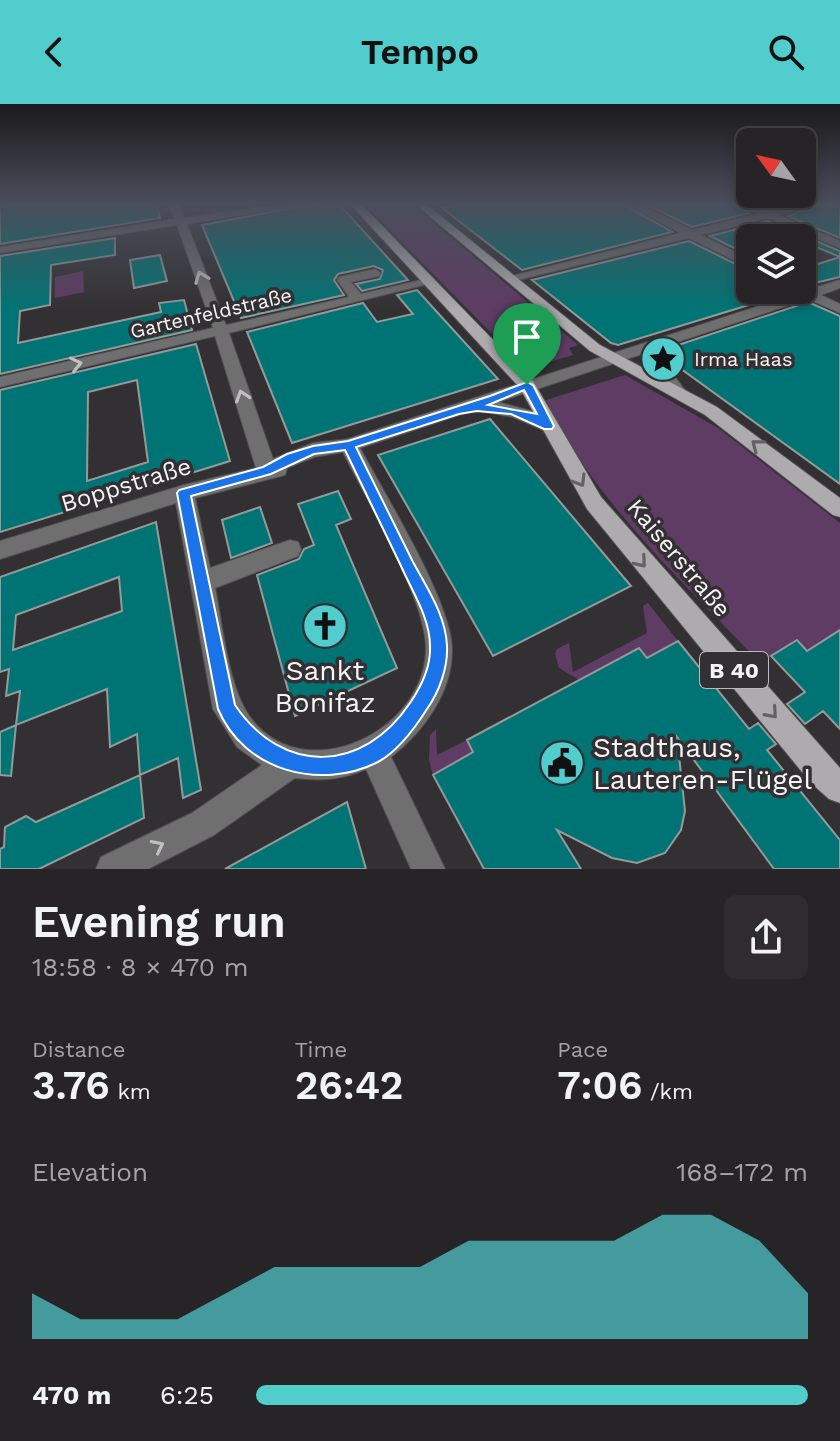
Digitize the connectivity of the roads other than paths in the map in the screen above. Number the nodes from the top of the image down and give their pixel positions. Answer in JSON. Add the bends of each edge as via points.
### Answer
{"nodes":[{"id":1,"x":47,"y":240,"type":"edge"},
{"id":2,"x":189,"y":240,"type":"edge"},
{"id":3,"x":389,"y":240,"type":"edge"},
{"id":4,"x":465,"y":240,"type":"edge"},
{"id":5,"x":662,"y":240,"type":"edge"},
{"id":6,"x":702,"y":240,"type":"edge"},
{"id":7,"x":0,"y":250,"type":"edge"},
{"id":8,"x":736,"y":257,"type":"edge"},
{"id":9,"x":375,"y":273,"type":"dead end"},
{"id":10,"x":344,"y":276,"type":"dead end"},
{"id":11,"x":510,"y":278,"type":"junction"},
{"id":12,"x":430,"y":282,"type":"junction"},
{"id":13,"x":840,"y":284,"type":"edge"},
{"id":14,"x":816,"y":290,"type":"edge"},
{"id":15,"x":816,"y":297,"type":"edge"},
{"id":16,"x":353,"y":300,"type":"junction"},
{"id":17,"x":772,"y":304,"type":"edge"},
{"id":18,"x":840,"y":309,"type":"edge"},
{"id":19,"x":221,"y":331,"type":"junction"},
{"id":20,"x":651,"y":346,"type":"junction"},
{"id":21,"x":611,"y":358,"type":"junction"},
{"id":22,"x":0,"y":382,"type":"edge"},
{"id":23,"x":527,"y":385,"type":"junction"},
{"id":24,"x":679,"y":393,"type":"junction"},
{"id":25,"x":458,"y":410,"type":"junction"},
{"id":26,"x":548,"y":426,"type":"junction"},
{"id":27,"x":349,"y":445,"type":"junction"},
{"id":28,"x":267,"y":471,"type":"junction"},
{"id":29,"x":184,"y":493,"type":"junction"},
{"id":30,"x":839,"y":506,"type":"edge"},
{"id":31,"x":290,"y":549,"type":"dead end"},
{"id":32,"x":0,"y":550,"type":"edge"},
{"id":33,"x":202,"y":582,"type":"junction"},
{"id":34,"x":374,"y":754,"type":"junction"},
{"id":35,"x":290,"y":763,"type":"junction"},
{"id":36,"x":840,"y":788,"type":"edge"},
{"id":37,"x":113,"y":869,"type":"edge"},
{"id":38,"x":428,"y":869,"type":"edge"}],
"edges":[{"from":1,"to":7,"type":"street"},
{"from":19,"to":2,"type":"street","one_way":true},
{"from":3,"to":12,"type":"main road","name":"Kaiserstraße","number":"B 40"},
{"from":4,"to":11,"type":"main road"},
{"from":5,"to":11,"type":"street"},
{"from":6,"to":8,"type":"street"},
{"from":9,"to":16,"type":"street","via":[[343,280]]},
{"from":10,"to":16,"type":"street","via":[[334,280]]},
{"from":11,"to":21,"type":"main road"},
{"from":12,"to":16,"type":"street","name":"Gartenfeldstraße"},
{"from":12,"to":23,"type":"main road","name":"Kaiserstraße","number":"B 40"},
{"from":13,"to":14,"type":"street"},
{"from":15,"to":18,"type":"street"},
{"from":16,"to":19,"type":"street","name":"Gartenfeldstraße"},
{"from":17,"to":20,"type":"street"},
{"from":22,"to":19,"type":"street","name":"Gartenfeldstraße","one_way":true},
{"from":28,"to":19,"type":"street","one_way":true},
{"from":20,"to":21,"type":"street"},
{"from":20,"to":24,"type":"street","via":[[655,362]]},
{"from":21,"to":23,"type":"street"},
{"from":21,"to":24,"type":"main road"},
{"from":23,"to":25,"type":"street","name":"Boppstraße"},
{"from":23,"to":26,"type":"main road","name":"Kaiserstraße","number":"B 40"},
{"from":30,"to":24,"type":"main road","one_way":true,"via":[[736,428]]},
{"from":25,"to":26,"type":"street","via":[[495,407]]},
{"from":25,"to":27,"type":"street","name":"Boppstraße"},
{"from":26,"to":36,"type":"main road","name":"Kaiserstraße","number":"B 40","one_way":true,"via":[[616,532]]},
{"from":27,"to":28,"type":"street","name":"Boppstraße","via":[[296,469]]},
{"from":27,"to":34,"type":"street","via":[[432,615],[439,647],[431,688],[418,710]]},
{"from":28,"to":29,"type":"street","name":"Boppstraße"},
{"from":29,"to":32,"type":"street","name":"Boppstraße"},
{"from":29,"to":33,"type":"street"},
{"from":31,"to":33,"type":"street"},
{"from":33,"to":35,"type":"street","via":[[227,709],[242,732]]},
{"from":34,"to":35,"type":"street","via":[[329,766]]},
{"from":34,"to":38,"type":"street"},
{"from":37,"to":35,"type":"street","one_way":true,"via":[[203,824]]}]}
